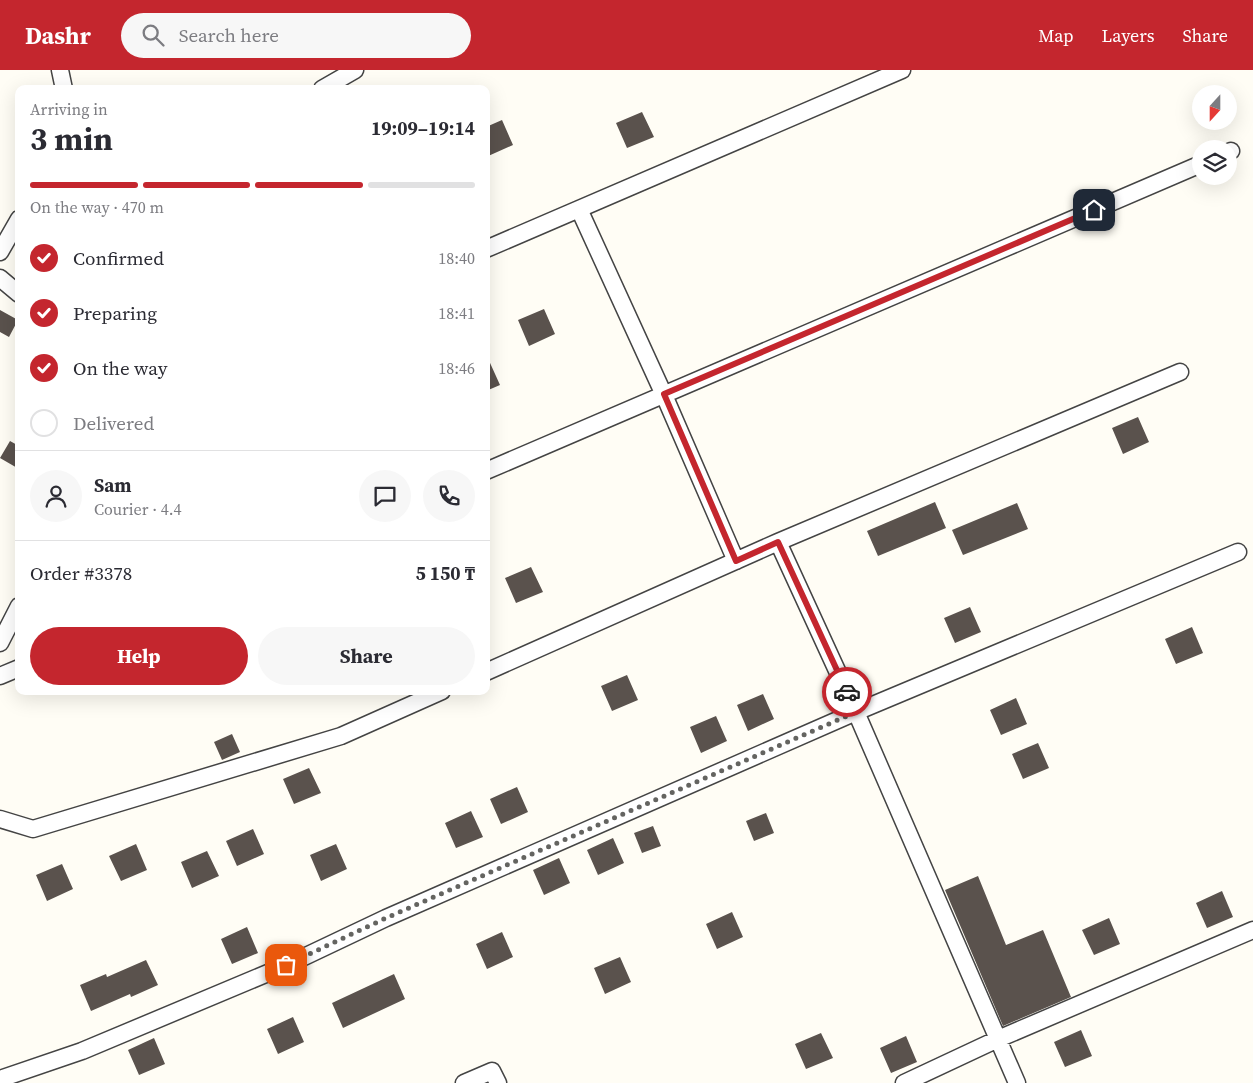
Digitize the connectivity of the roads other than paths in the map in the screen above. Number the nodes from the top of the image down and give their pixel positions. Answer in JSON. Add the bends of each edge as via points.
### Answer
{"nodes":[{"id":1,"x":60,"y":70,"type":"edge"},
{"id":2,"x":355,"y":70,"type":"edge"},
{"id":3,"x":902,"y":70,"type":"edge"},
{"id":4,"x":63,"y":85,"type":"edge"},
{"id":5,"x":329,"y":85,"type":"edge"},
{"id":6,"x":1192,"y":168,"type":"edge"},
{"id":7,"x":579,"y":209,"type":"junction"},
{"id":8,"x":15,"y":226,"type":"edge"},
{"id":9,"x":490,"y":247,"type":"edge"},
{"id":10,"x":0,"y":252,"type":"edge"},
{"id":11,"x":0,"y":278,"type":"edge"},
{"id":12,"x":15,"y":291,"type":"edge"},
{"id":13,"x":1180,"y":372,"type":"dead end"},
{"id":14,"x":664,"y":394,"type":"junction"},
{"id":15,"x":490,"y":469,"type":"edge"},
{"id":16,"x":778,"y":542,"type":"junction"},
{"id":17,"x":1238,"y":552,"type":"dead end"},
{"id":18,"x":736,"y":561,"type":"junction"},
{"id":19,"x":15,"y":614,"type":"edge"},
{"id":20,"x":0,"y":643,"type":"edge"},
{"id":21,"x":15,"y":670,"type":"edge"},
{"id":22,"x":490,"y":670,"type":"edge"},
{"id":23,"x":0,"y":676,"type":"edge"},
{"id":24,"x":433,"y":695,"type":"edge"},
{"id":25,"x":856,"y":712,"type":"junction"},
{"id":26,"x":0,"y":819,"type":"edge"},
{"id":27,"x":1253,"y":930,"type":"edge"},
{"id":28,"x":998,"y":1039,"type":"junction"},
{"id":29,"x":0,"y":1079,"type":"edge"},
{"id":30,"x":464,"y":1083,"type":"edge"},
{"id":31,"x":498,"y":1083,"type":"edge"},
{"id":32,"x":904,"y":1083,"type":"edge"},
{"id":33,"x":1017,"y":1083,"type":"edge"}],
"edges":[{"from":1,"to":4,"type":"street"},
{"from":2,"to":5,"type":"street"},
{"from":3,"to":7,"type":"street"},
{"from":6,"to":14,"type":"street"},
{"from":7,"to":9,"type":"street"},
{"from":7,"to":14,"type":"street"},
{"from":8,"to":10,"type":"street"},
{"from":11,"to":12,"type":"street"},
{"from":13,"to":16,"type":"street"},
{"from":14,"to":15,"type":"street"},
{"from":14,"to":18,"type":"street"},
{"from":16,"to":18,"type":"street"},
{"from":16,"to":25,"type":"street"},
{"from":17,"to":25,"type":"street"},
{"from":18,"to":22,"type":"street"},
{"from":19,"to":20,"type":"street"},
{"from":21,"to":23,"type":"street"},
{"from":24,"to":26,"type":"street","via":[[341,736],[33,829]]},
{"from":25,"to":28,"type":"street"},
{"from":25,"to":29,"type":"street","via":[[286,965],[82,1051]]},
{"from":27,"to":28,"type":"street"},
{"from":28,"to":32,"type":"street"},
{"from":28,"to":33,"type":"street"},
{"from":30,"to":31,"type":"street","via":[[492,1071]]}]}
